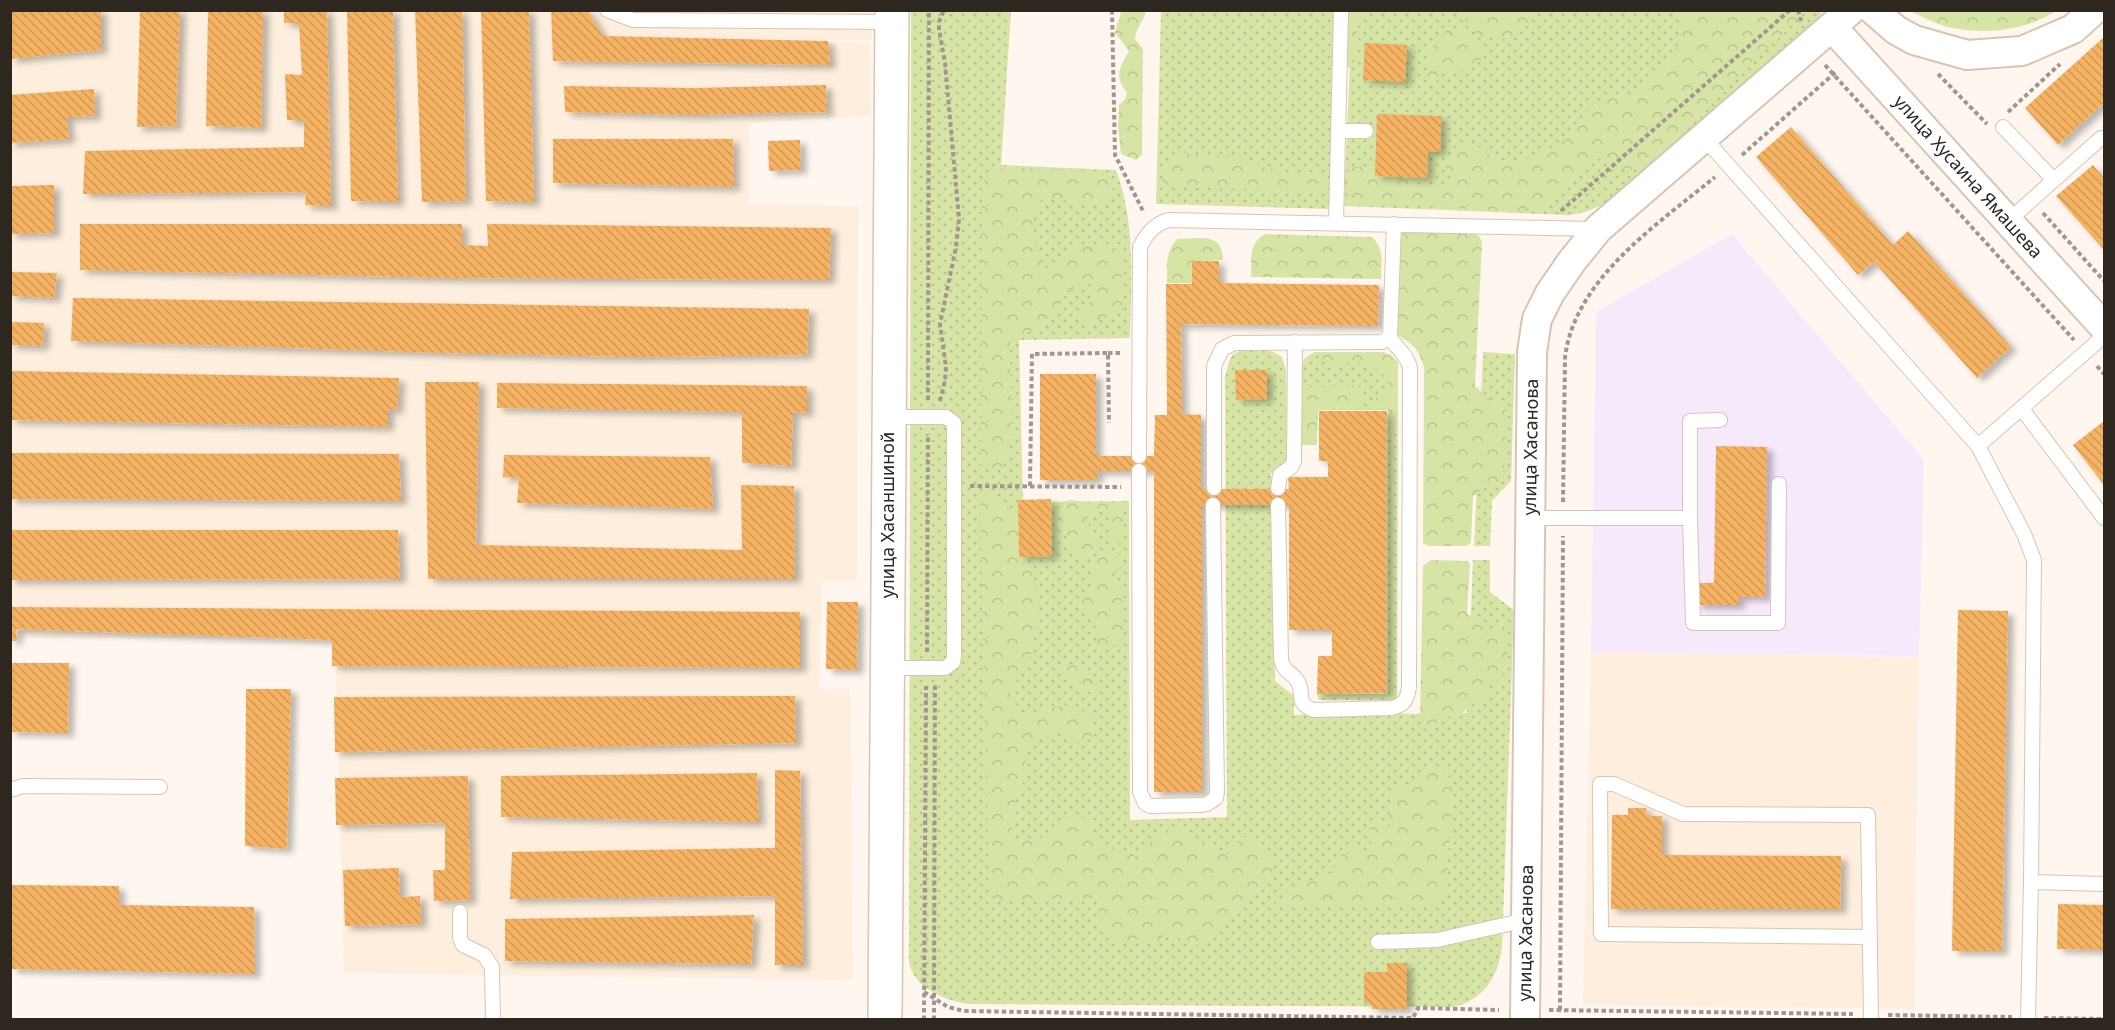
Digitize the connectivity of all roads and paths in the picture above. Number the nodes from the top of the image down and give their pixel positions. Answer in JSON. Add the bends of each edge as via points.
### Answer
{"nodes":[{"id":1,"x":607,"y":10,"type":"edge"},
{"id":2,"x":929,"y":10,"type":"edge"},
{"id":3,"x":1112,"y":10,"type":"edge"},
{"id":4,"x":1341,"y":10,"type":"edge"},
{"id":5,"x":1790,"y":10,"type":"edge"},
{"id":6,"x":1798,"y":10,"type":"edge"},
{"id":7,"x":1873,"y":10,"type":"edge"},
{"id":8,"x":2094,"y":10,"type":"edge"},
{"id":9,"x":892,"y":16,"type":"edge"},
{"id":10,"x":1841,"y":19,"type":"edge"},
{"id":11,"x":1809,"y":48,"type":"junction"},
{"id":12,"x":1860,"y":59,"type":"junction"},
{"id":13,"x":1833,"y":73,"type":"junction"},
{"id":14,"x":2003,"y":127,"type":"dead end"},
{"id":15,"x":1338,"y":131,"type":"junction"},
{"id":16,"x":1366,"y":131,"type":"dead end"},
{"id":17,"x":2103,"y":138,"type":"edge"},
{"id":18,"x":1705,"y":139,"type":"junction"},
{"id":19,"x":1728,"y":167,"type":"junction"},
{"id":20,"x":2054,"y":180,"type":"junction"},
{"id":21,"x":1554,"y":217,"type":"dead end"},
{"id":22,"x":2008,"y":221,"type":"junction"},
{"id":23,"x":1336,"y":223,"type":"junction"},
{"id":24,"x":1394,"y":224,"type":"junction"},
{"id":25,"x":1152,"y":229,"type":"junction"},
{"id":26,"x":1598,"y":229,"type":"junction"},
{"id":27,"x":2104,"y":327,"type":"edge"},
{"id":28,"x":2104,"y":336,"type":"edge"},
{"id":29,"x":1390,"y":337,"type":"junction"},
{"id":30,"x":1295,"y":342,"type":"junction"},
{"id":31,"x":2086,"y":353,"type":"junction"},
{"id":32,"x":2104,"y":374,"type":"edge"},
{"id":33,"x":2022,"y":409,"type":"junction"},
{"id":34,"x":888,"y":417,"type":"junction"},
{"id":35,"x":928,"y":417,"type":"junction"},
{"id":36,"x":1720,"y":420,"type":"dead end"},
{"id":37,"x":1109,"y":423,"type":"dead end"},
{"id":38,"x":1978,"y":446,"type":"junction"},
{"id":39,"x":1139,"y":456,"type":"dead end"},
{"id":40,"x":1138,"y":471,"type":"dead end"},
{"id":41,"x":1779,"y":484,"type":"dead end"},
{"id":42,"x":954,"y":486,"type":"junction"},
{"id":43,"x":1030,"y":486,"type":"junction"},
{"id":44,"x":1139,"y":487,"type":"junction"},
{"id":45,"x":1214,"y":489,"type":"dead end"},
{"id":46,"x":1278,"y":489,"type":"dead end"},
{"id":47,"x":1213,"y":505,"type":"dead end"},
{"id":48,"x":1278,"y":505,"type":"dead end"},
{"id":49,"x":1530,"y":518,"type":"junction"},
{"id":50,"x":1563,"y":518,"type":"junction"},
{"id":51,"x":1690,"y":518,"type":"junction"},
{"id":52,"x":2104,"y":518,"type":"edge"},
{"id":53,"x":887,"y":668,"type":"junction"},
{"id":54,"x":927,"y":669,"type":"junction"},
{"id":55,"x":160,"y":787,"type":"dead end"},
{"id":56,"x":10,"y":790,"type":"edge"},
{"id":57,"x":2031,"y":882,"type":"junction"},
{"id":58,"x":2104,"y":884,"type":"edge"},
{"id":59,"x":460,"y":912,"type":"dead end"},
{"id":60,"x":1526,"y":920,"type":"junction"},
{"id":61,"x":1870,"y":937,"type":"junction"},
{"id":62,"x":1378,"y":942,"type":"dead end"},
{"id":63,"x":1560,"y":1010,"type":"dead end"},
{"id":64,"x":494,"y":1020,"type":"edge"},
{"id":65,"x":885,"y":1020,"type":"edge"},
{"id":66,"x":924,"y":1020,"type":"edge"},
{"id":67,"x":1525,"y":1020,"type":"edge"},
{"id":68,"x":1871,"y":1020,"type":"edge"},
{"id":69,"x":2028,"y":1020,"type":"edge"}],
"edges":[{"from":1,"to":9,"type":"lane","via":[[633,20]]},
{"from":2,"to":35,"type":"path"},
{"from":3,"to":25,"type":"path","via":[[1115,155]]},
{"from":4,"to":15,"type":"lane"},
{"from":5,"to":21,"type":"path"},
{"from":6,"to":11,"type":"path"},
{"from":7,"to":8,"type":"street","via":[[1914,40],[1967,55],[2022,51],[2073,29]]},
{"from":9,"to":34,"type":"street","name":"улица Хасаншиной"},
{"from":10,"to":11,"type":"street","name":"улица Хасанова"},
{"from":10,"to":12,"type":"street","name":"улица Хусаина Ямашева"},
{"from":11,"to":13,"type":"path"},
{"from":11,"to":18,"type":"street","name":"улица Хасанова"},
{"from":12,"to":13,"type":"path"},
{"from":12,"to":22,"type":"street","name":"улица Хусаина Ямашева"},
{"from":13,"to":19,"type":"path"},
{"from":13,"to":31,"type":"path"},
{"from":14,"to":20,"type":"lane"},
{"from":15,"to":16,"type":"lane"},
{"from":15,"to":23,"type":"lane"},
{"from":17,"to":20,"type":"lane"},
{"from":18,"to":19,"type":"lane"},
{"from":18,"to":26,"type":"street","name":"улица Хасанова"},
{"from":19,"to":38,"type":"lane"},
{"from":19,"to":50,"type":"path","via":[[1637,240],[1598,283],[1574,320],[1565,358]]},
{"from":20,"to":22,"type":"lane"},
{"from":22,"to":27,"type":"street","name":"улица Хусаина Ямашева"},
{"from":23,"to":24,"type":"lane"},
{"from":23,"to":25,"type":"lane","via":[[1168,219]]},
{"from":24,"to":26,"type":"lane"},
{"from":24,"to":29,"type":"lane"},
{"from":25,"to":39,"type":"lane","via":[[1140,247]]},
{"from":26,"to":49,"type":"street","name":"улица Хасанова","via":[[1557,282],[1537,319],[1532,352]]},
{"from":28,"to":31,"type":"lane"},
{"from":29,"to":30,"type":"lane","via":[[1382,342]]},
{"from":29,"to":48,"type":"lane","via":[[1408,359],[1410,369],[1409,687],[1405,702],[1399,706],[1314,710],[1302,702],[1299,683],[1286,672],[1281,659]]},
{"from":30,"to":45,"type":"lane","via":[[1234,343],[1217,356]]},
{"from":30,"to":46,"type":"lane","via":[[1294,461],[1280,476]]},
{"from":31,"to":32,"type":"path"},
{"from":31,"to":33,"type":"lane"},
{"from":33,"to":38,"type":"lane"},
{"from":33,"to":52,"type":"lane"},
{"from":34,"to":35,"type":"lane"},
{"from":34,"to":53,"type":"street","name":"улица Хасаншиной"},
{"from":35,"to":42,"type":"lane","via":[[946,417],[954,423]]},
{"from":35,"to":54,"type":"path"},
{"from":36,"to":51,"type":"lane","via":[[1690,421]]},
{"from":37,"to":43,"type":"path","via":[[1108,353],[1032,354]]},
{"from":38,"to":57,"type":"lane","via":[[2034,560]]},
{"from":40,"to":44,"type":"lane"},
{"from":41,"to":51,"type":"lane","via":[[1778,623],[1693,623]]},
{"from":42,"to":43,"type":"path"},
{"from":42,"to":54,"type":"lane","via":[[953,662],[945,668]]},
{"from":43,"to":44,"type":"path"},
{"from":44,"to":47,"type":"lane","via":[[1140,792],[1150,806],[1202,805],[1216,798]]},
{"from":49,"to":50,"type":"lane"},
{"from":49,"to":60,"type":"street","name":"улица Хасанова"},
{"from":50,"to":51,"type":"lane"},
{"from":50,"to":63,"type":"path"},
{"from":53,"to":54,"type":"lane"},
{"from":53,"to":65,"type":"street","name":"улица Хасаншиной"},
{"from":54,"to":66,"type":"path"},
{"from":55,"to":56,"type":"lane","via":[[23,786]]},
{"from":57,"to":58,"type":"lane"},
{"from":57,"to":69,"type":"lane"},
{"from":59,"to":64,"type":"lane","via":[[463,945],[484,955],[492,967]]},
{"from":60,"to":62,"type":"lane","via":[[1437,940]]},
{"from":60,"to":67,"type":"street","name":"улица Хасанова"},
{"from":61,"to":61,"type":"lane","via":[[1868,815],[1683,814],[1614,784],[1600,784],[1602,934]]},
{"from":61,"to":68,"type":"lane"}]}
